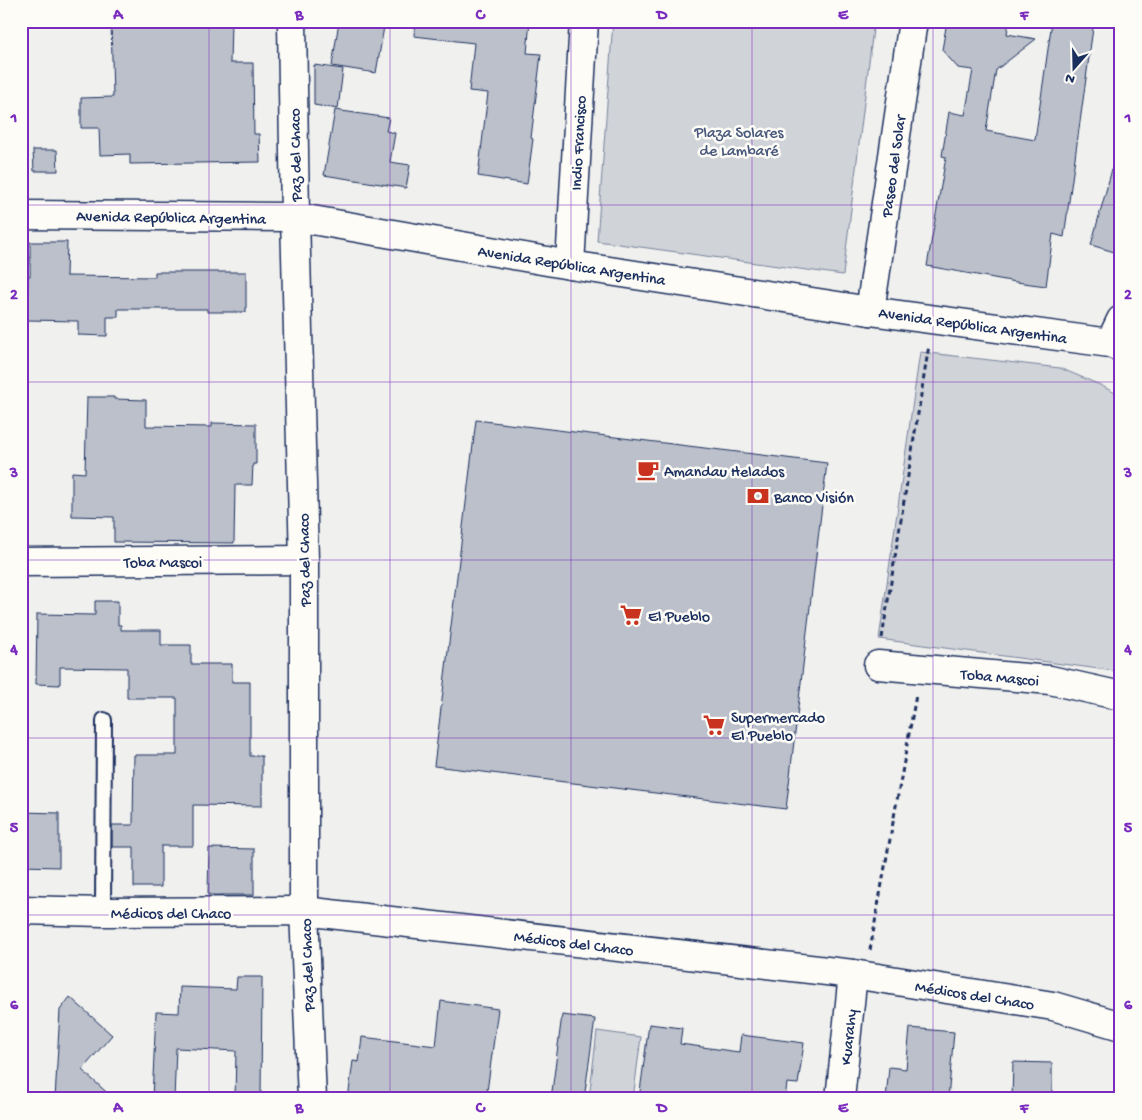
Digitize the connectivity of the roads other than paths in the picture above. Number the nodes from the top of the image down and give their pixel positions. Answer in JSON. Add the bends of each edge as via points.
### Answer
{"nodes":[{"id":1,"x":292,"y":21,"type":"edge"},
{"id":2,"x":584,"y":21,"type":"edge"},
{"id":3,"x":913,"y":21,"type":"edge"},
{"id":4,"x":21,"y":215,"type":"edge"},
{"id":5,"x":295,"y":217,"type":"junction"},
{"id":6,"x":570,"y":265,"type":"junction"},
{"id":7,"x":870,"y":311,"type":"junction"},
{"id":8,"x":1117,"y":337,"type":"edge"},
{"id":9,"x":304,"y":560,"type":"junction"},
{"id":10,"x":21,"y":562,"type":"edge"},
{"id":11,"x":878,"y":665,"type":"road end"},
{"id":12,"x":1121,"y":696,"type":"edge"},
{"id":13,"x":104,"y":720,"type":"dead end"},
{"id":14,"x":21,"y":910,"type":"edge"},
{"id":15,"x":304,"y":911,"type":"junction"},
{"id":16,"x":103,"y":912,"type":"junction"},
{"id":17,"x":854,"y":974,"type":"junction"},
{"id":18,"x":1121,"y":1026,"type":"edge"},
{"id":19,"x":312,"y":1099,"type":"edge"},
{"id":20,"x":840,"y":1099,"type":"edge"}],
"edges":[{"from":1,"to":5,"type":"street","name":"Paz del Chaco"},
{"from":2,"to":6,"type":"street","name":"Indio Francisco"},
{"from":3,"to":7,"type":"street","name":"Paseo del Solar"},
{"from":4,"to":5,"type":"street","name":"Avenida República Argentina"},
{"from":5,"to":6,"type":"street","name":"Avenida República Argentina"},
{"from":5,"to":9,"type":"street","name":"Paz del Chaco"},
{"from":6,"to":7,"type":"street","name":"Avenida República Argentina"},
{"from":7,"to":8,"type":"street","name":"Avenida República Argentina"},
{"from":9,"to":10,"type":"street","name":"Toba Mascoi"},
{"from":9,"to":15,"type":"street","name":"Paz del Chaco"},
{"from":11,"to":12,"type":"street","name":"Toba Mascoi","via":[[1050,680]]},
{"from":13,"to":16,"type":"lane"},
{"from":14,"to":16,"type":"street","name":"Médicos del Chaco"},
{"from":15,"to":16,"type":"street","name":"Médicos del Chaco"},
{"from":15,"to":17,"type":"street","name":"Médicos del Chaco"},
{"from":15,"to":19,"type":"street","name":"Paz del Chaco"},
{"from":17,"to":18,"type":"street","name":"Médicos del Chaco","via":[[1052,1006]]},
{"from":17,"to":20,"type":"street","name":"Kuarahy"}]}
